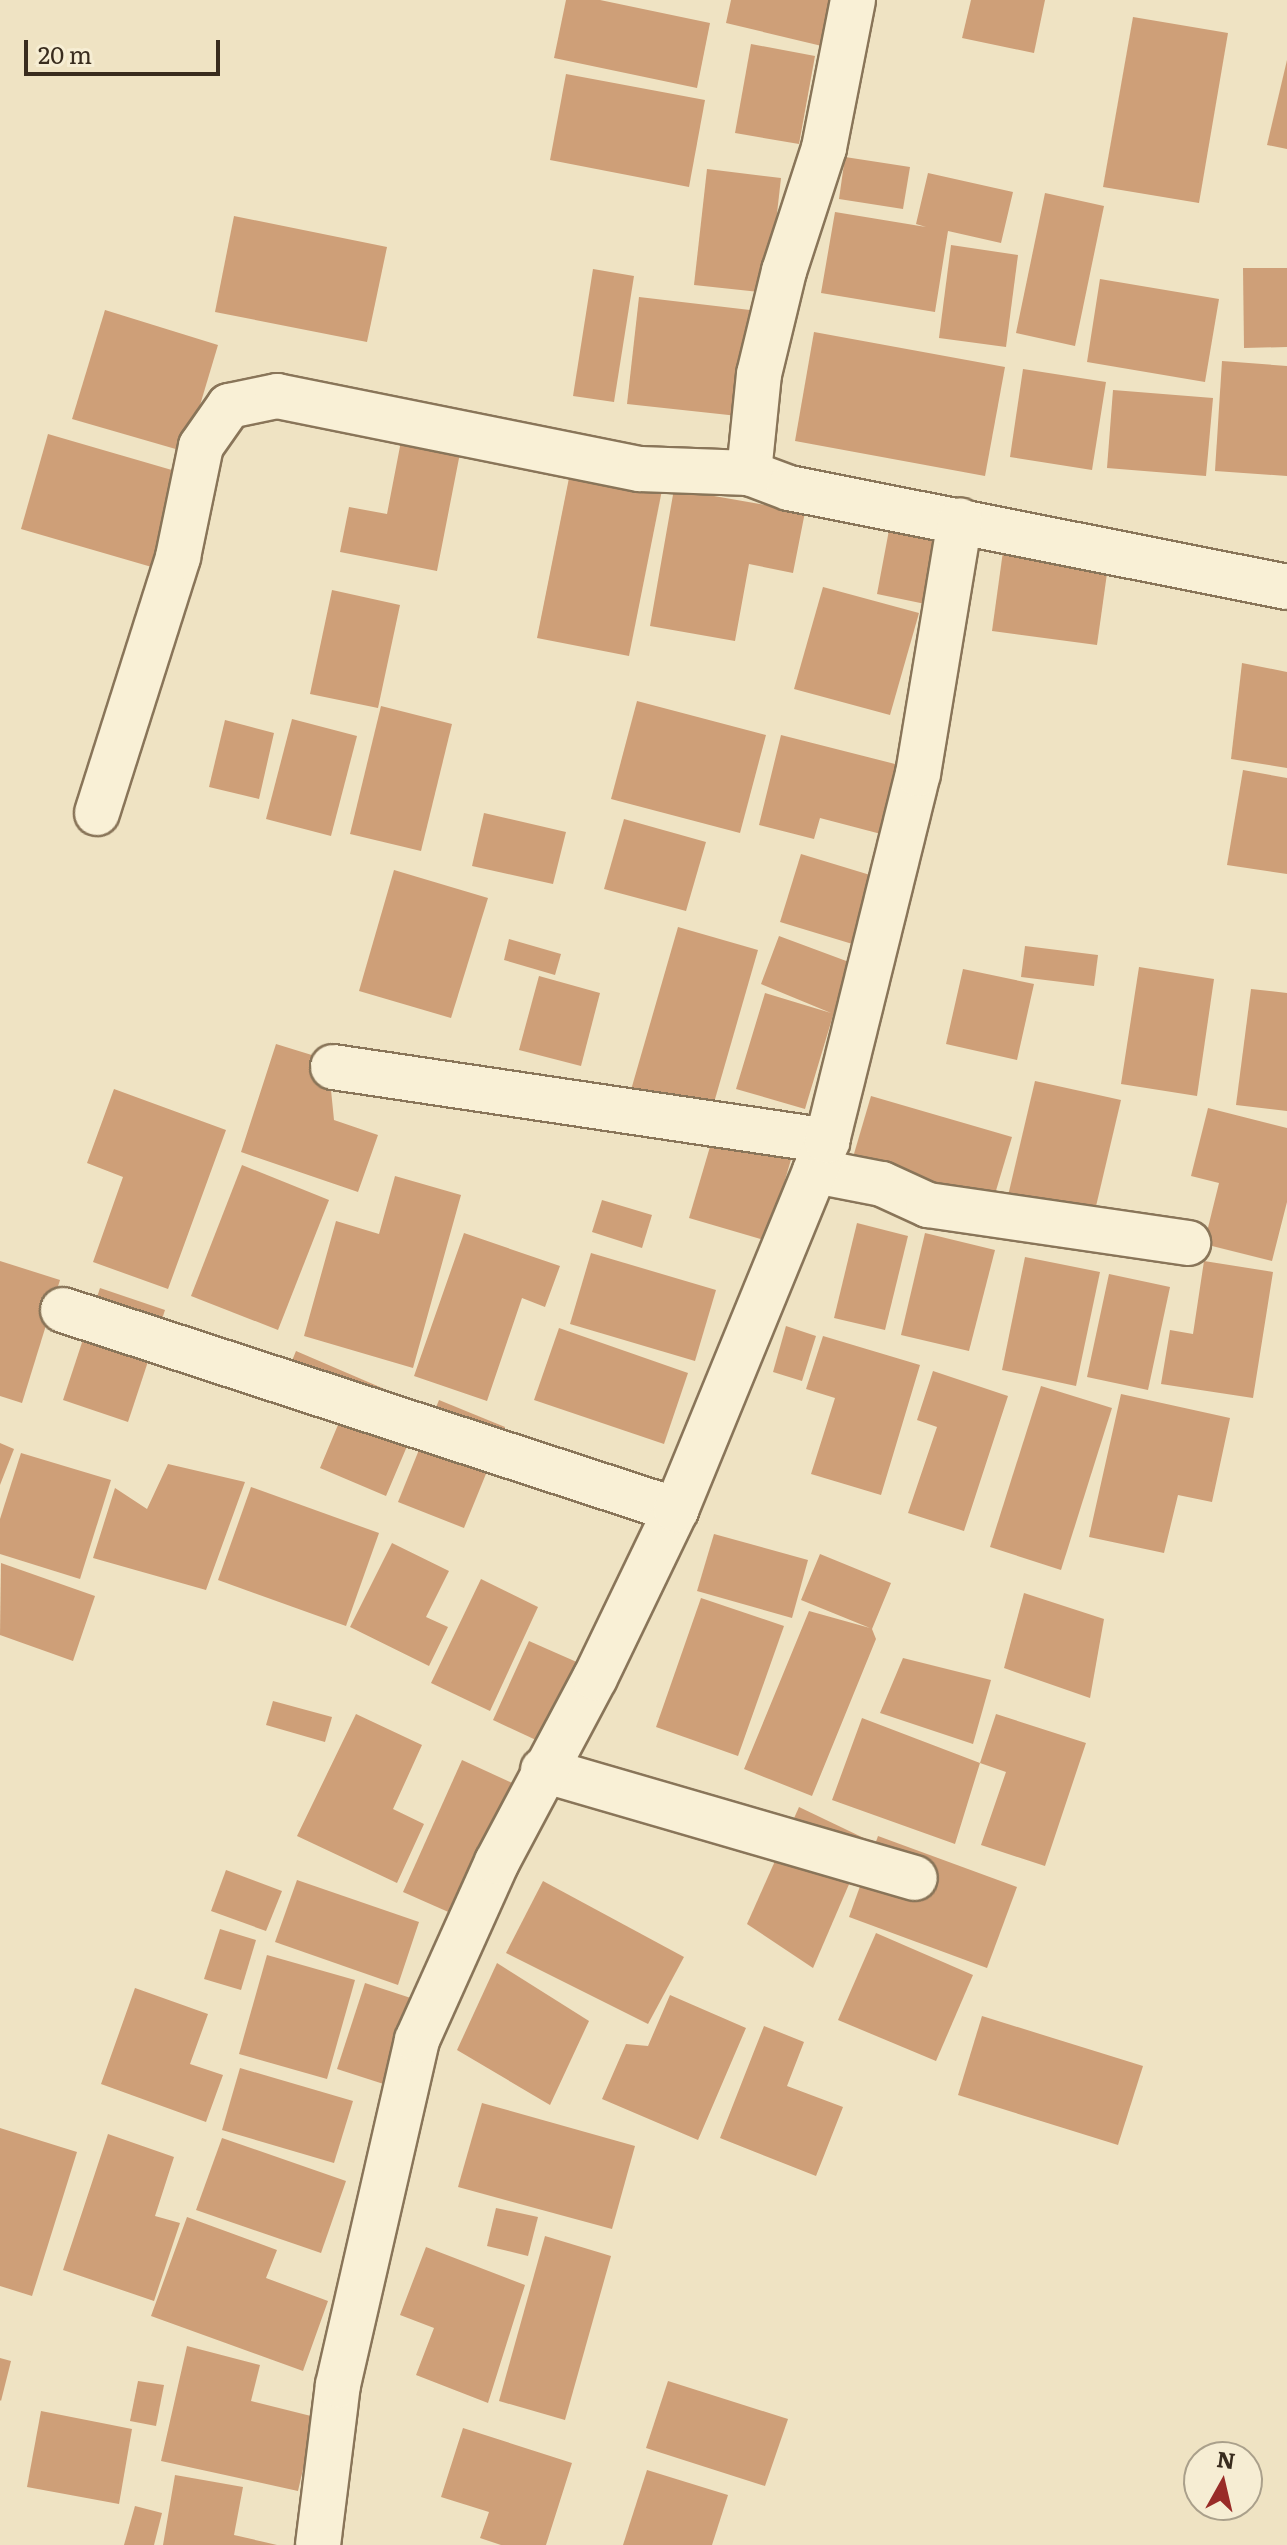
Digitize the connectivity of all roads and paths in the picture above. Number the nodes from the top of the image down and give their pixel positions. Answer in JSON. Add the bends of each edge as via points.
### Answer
{"nodes":[{"id":1,"x":853,"y":0,"type":"edge"},
{"id":2,"x":749,"y":473,"type":"junction"},
{"id":3,"x":960,"y":520,"type":"junction"},
{"id":4,"x":1287,"y":587,"type":"edge"},
{"id":5,"x":97,"y":813,"type":"dead end"},
{"id":6,"x":333,"y":1067,"type":"dead end"},
{"id":7,"x":821,"y":1156,"type":"junction"},
{"id":8,"x":1188,"y":1243,"type":"dead end"},
{"id":9,"x":63,"y":1310,"type":"dead end"},
{"id":10,"x":676,"y":1510,"type":"junction"},
{"id":11,"x":543,"y":1770,"type":"junction"},
{"id":12,"x":915,"y":1878,"type":"dead end"},
{"id":13,"x":318,"y":2545,"type":"edge"}],
"edges":[{"from":1,"to":2,"type":"street","via":[[824,148],[784,271],[759,374]]},
{"from":2,"to":3,"type":"street","via":[[789,488]]},
{"from":2,"to":5,"type":"street","via":[[640,469],[277,396],[229,406],[201,446],[178,557]]},
{"from":3,"to":4,"type":"street"},
{"from":3,"to":7,"type":"street","via":[[918,774]]},
{"from":6,"to":7,"type":"street"},
{"from":7,"to":8,"type":"street","via":[[928,1205]]},
{"from":7,"to":10,"type":"street"},
{"from":9,"to":10,"type":"street"},
{"from":10,"to":11,"type":"street","via":[[595,1678]]},
{"from":11,"to":12,"type":"street"},
{"from":11,"to":13,"type":"street","via":[[417,2040],[338,2385]]}]}
